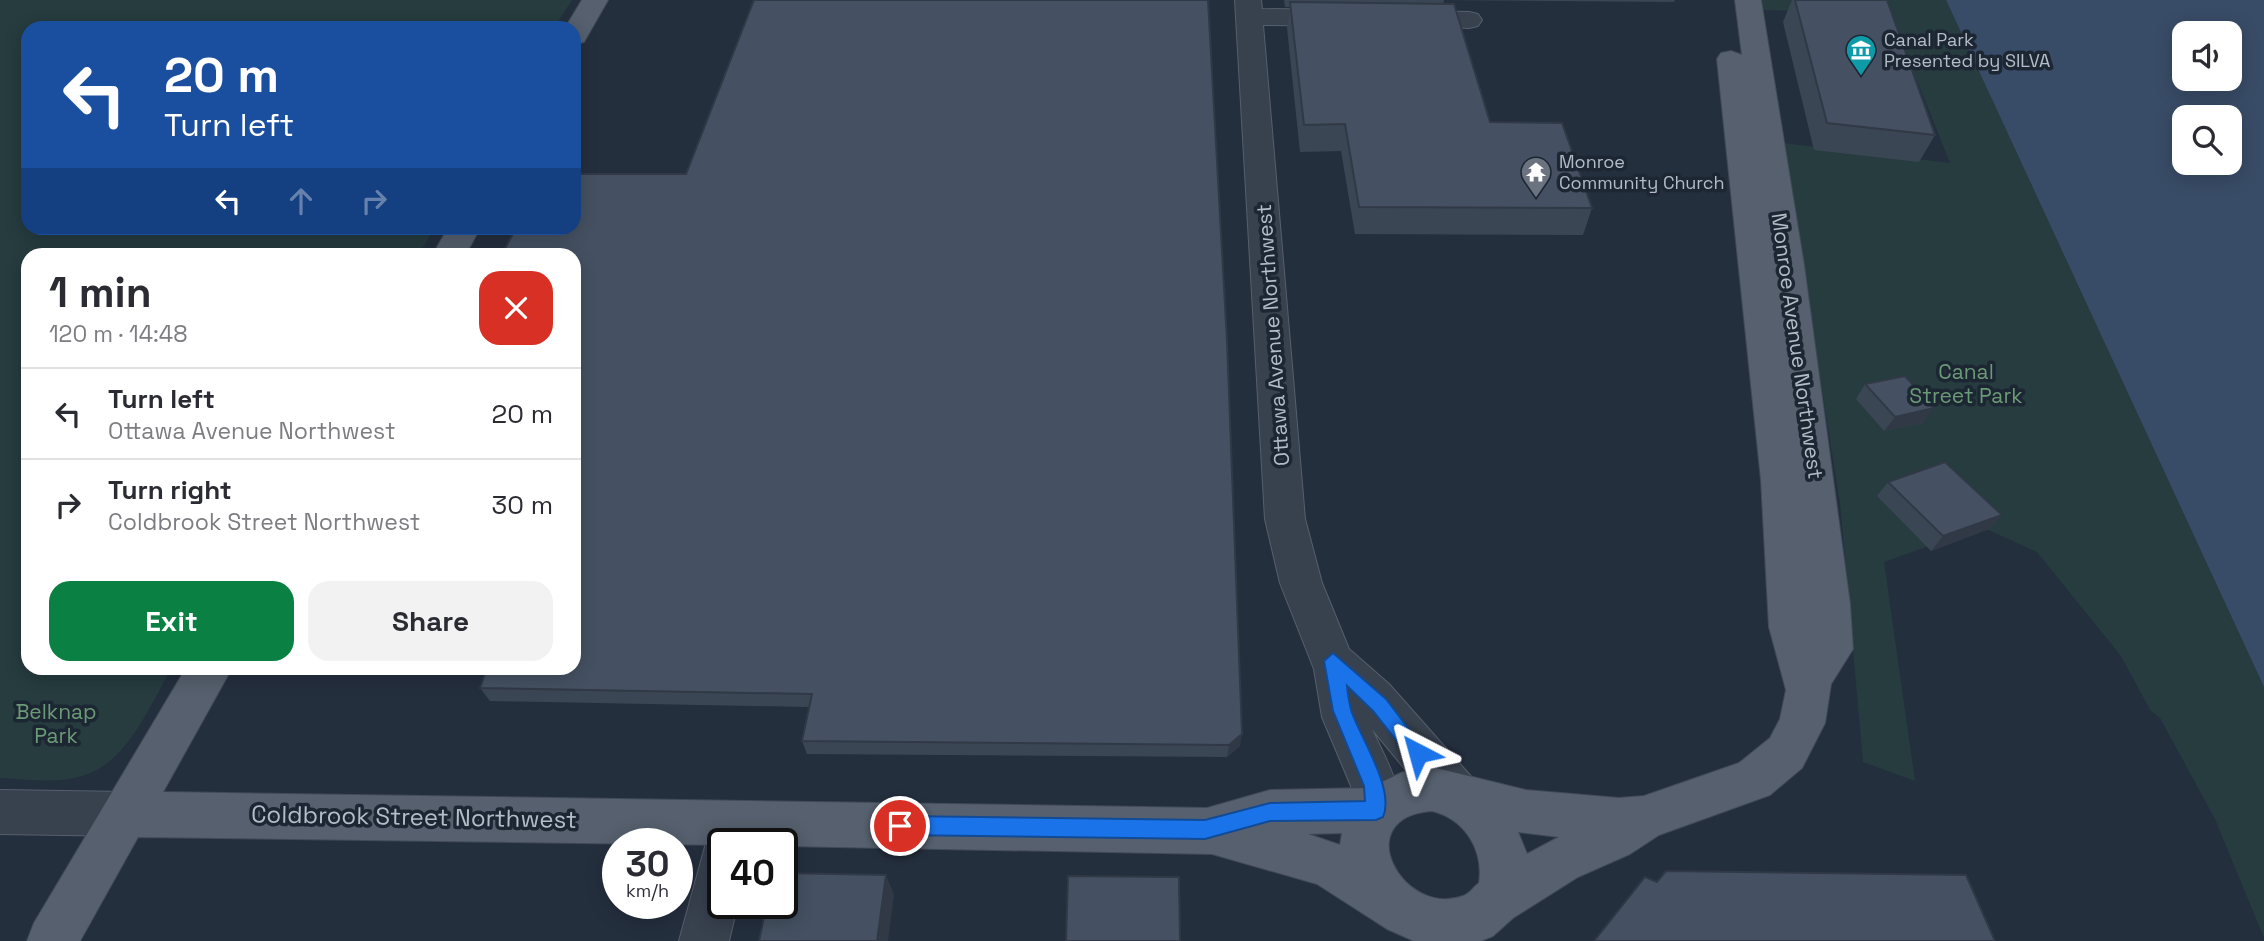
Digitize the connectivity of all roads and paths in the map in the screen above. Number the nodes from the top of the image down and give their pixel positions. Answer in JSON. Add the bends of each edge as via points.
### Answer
{"nodes":[{"id":1,"x":595,"y":0,"type":"edge"},
{"id":2,"x":1725,"y":0,"type":"edge"},
{"id":3,"x":1748,"y":0,"type":"edge"},
{"id":4,"x":1249,"y":8,"type":"edge"},
{"id":5,"x":1469,"y":20,"type":"dead end"},
{"id":6,"x":581,"y":24,"type":"edge"},
{"id":7,"x":1333,"y":661,"type":"junction"},
{"id":8,"x":206,"y":675,"type":"edge"},
{"id":9,"x":1807,"y":688,"type":"junction"},
{"id":10,"x":1458,"y":797,"type":"junction"},
{"id":11,"x":1376,"y":810,"type":"junction"},
{"id":12,"x":0,"y":812,"type":"edge"},
{"id":13,"x":127,"y":814,"type":"junction"},
{"id":14,"x":1644,"y":818,"type":"junction"},
{"id":15,"x":1205,"y":830,"type":"junction"},
{"id":16,"x":798,"y":840,"type":"edge"},
{"id":17,"x":707,"y":841,"type":"edge"},
{"id":18,"x":1384,"y":895,"type":"junction"},
{"id":19,"x":709,"y":919,"type":"edge"},
{"id":20,"x":1489,"y":922,"type":"edge"},
{"id":21,"x":52,"y":941,"type":"edge"},
{"id":22,"x":704,"y":941,"type":"edge"},
{"id":23,"x":1409,"y":941,"type":"edge"}],
"edges":[{"from":1,"to":6,"type":"main road"},
{"from":2,"to":9,"type":"main road","name":"Monroe Avenue Northwest","via":[[1780,480],[1790,627]]},
{"from":3,"to":9,"type":"main road","name":"Monroe Avenue Northwest","via":[[1829,604],[1830,649]]},
{"from":4,"to":5,"type":"street","via":[[1368,19]]},
{"from":4,"to":7,"type":"street","name":"Ottawa Avenue Northwest","via":[[1285,519],[1301,583]]},
{"from":7,"to":10,"type":"street","name":"Ottawa Avenue Northwest","via":[[1380,705]]},
{"from":7,"to":11,"type":"street","name":"Ottawa Avenue Northwest","via":[[1342,711],[1374,786]]},
{"from":8,"to":13,"type":"main road"},
{"from":9,"to":14,"type":"main road","name":"Monroe Avenue Northwest","via":[[1797,734],[1772,767],[1736,789]]},
{"from":10,"to":11,"type":"main road","name":"Monroe Avenue Northwest","via":[[1419,789],[1395,796]]},
{"from":10,"to":14,"type":"main road","name":"Monroe Avenue Northwest","via":[[1526,812]]},
{"from":10,"to":20,"type":"main road","name":"Ottawa Avenue Northwest","via":[[1490,823],[1503,846],[1506,873]]},
{"from":11,"to":15,"type":"main road","name":"Coldbrook Street Northwest","via":[[1270,812]]},
{"from":11,"to":18,"type":"main road","via":[[1366,832],[1365,857]]},
{"from":12,"to":13,"type":"street"},
{"from":13,"to":17,"type":"main road","name":"Coldbrook Street Northwest"},
{"from":13,"to":21,"type":"main road"},
{"from":14,"to":20,"type":"main road","name":"Monroe Avenue Northwest","via":[[1613,838],[1561,860]]},
{"from":15,"to":16,"type":"main road","name":"Coldbrook Street Northwest"},
{"from":15,"to":18,"type":"main road","name":"Coldbrook Street Northwest","via":[[1237,835],[1332,865]]},
{"from":18,"to":20,"type":"main road","name":"Coldbrook Street Northwest","via":[[1408,914],[1437,923],[1478,916]]},
{"from":18,"to":23,"type":"main road"},
{"from":19,"to":22,"type":"street"}]}
